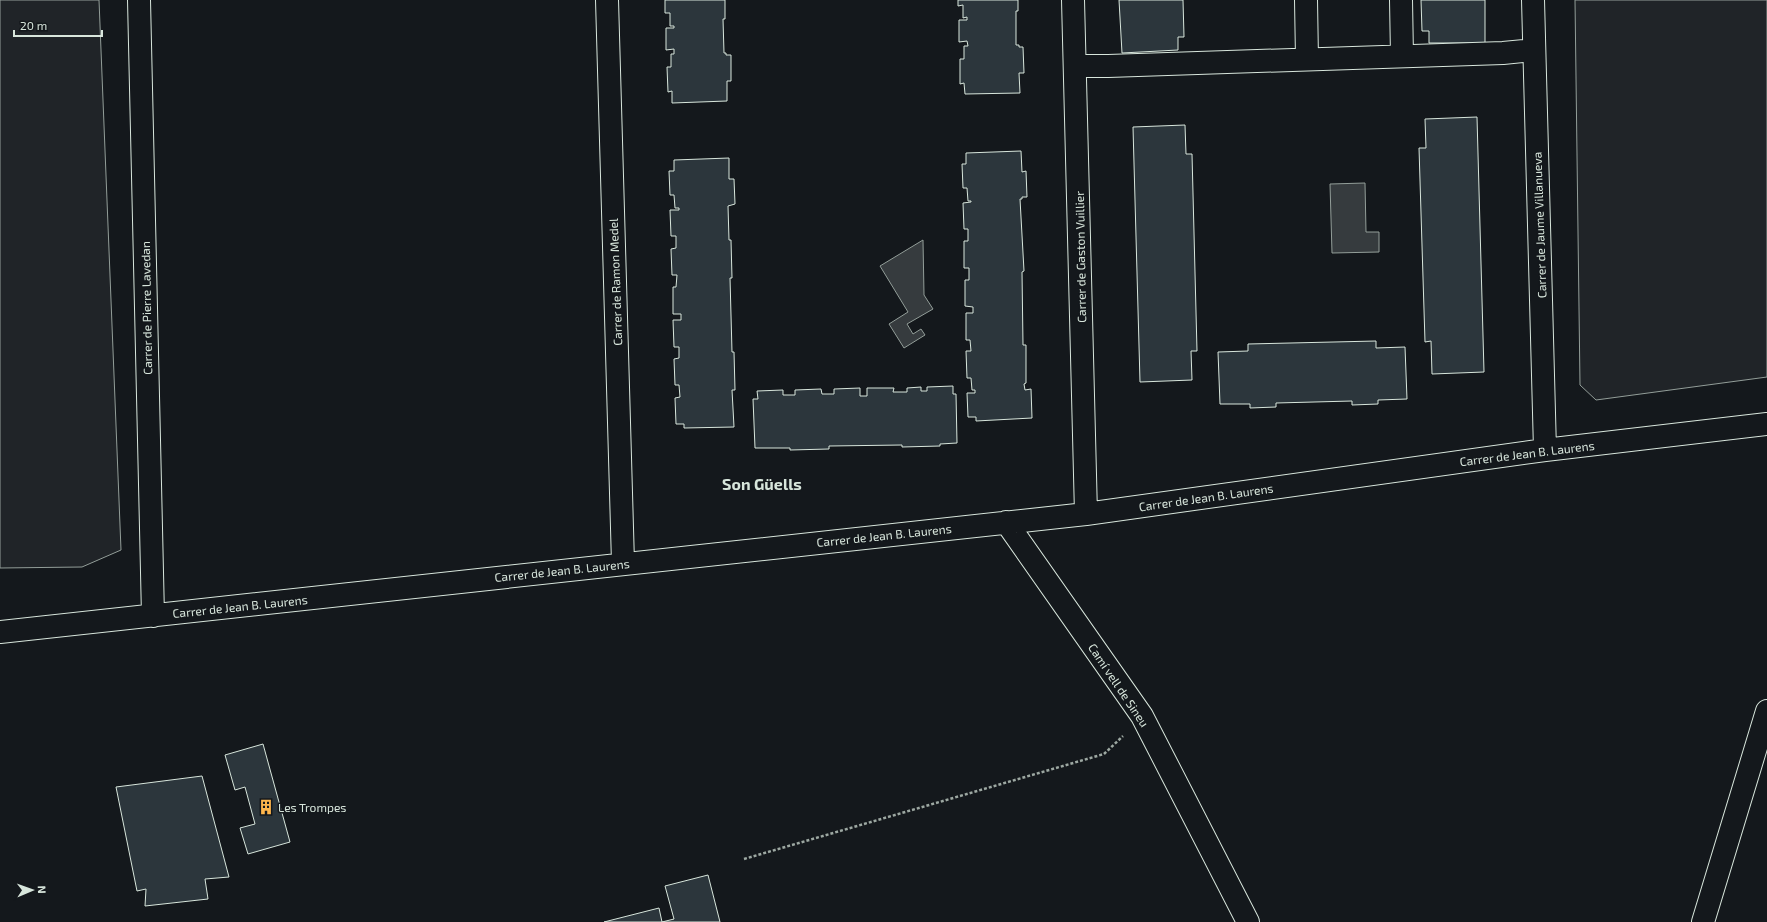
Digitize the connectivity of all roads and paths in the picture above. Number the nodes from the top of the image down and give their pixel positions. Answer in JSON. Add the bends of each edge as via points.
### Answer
{"nodes":[{"id":1,"x":139,"y":0,"type":"edge"},
{"id":2,"x":607,"y":0,"type":"edge"},
{"id":3,"x":1073,"y":0,"type":"edge"},
{"id":4,"x":1306,"y":0,"type":"edge"},
{"id":5,"x":1401,"y":0,"type":"edge"},
{"id":6,"x":1533,"y":0,"type":"edge"},
{"id":7,"x":1534,"y":50,"type":"junction"},
{"id":8,"x":1402,"y":56,"type":"junction"},
{"id":9,"x":1307,"y":59,"type":"junction"},
{"id":10,"x":1075,"y":66,"type":"junction"},
{"id":11,"x":1767,"y":424,"type":"edge"},
{"id":12,"x":1545,"y":450,"type":"junction"},
{"id":13,"x":1086,"y":514,"type":"junction"},
{"id":14,"x":1006,"y":522,"type":"junction"},
{"id":15,"x":623,"y":563,"type":"junction"},
{"id":16,"x":153,"y":616,"type":"junction"},
{"id":17,"x":0,"y":632,"type":"edge"},
{"id":18,"x":1767,"y":710,"type":"edge"},
{"id":19,"x":1142,"y":716,"type":"junction"},
{"id":20,"x":744,"y":859,"type":"dead end"},
{"id":21,"x":1248,"y":922,"type":"edge"},
{"id":22,"x":1703,"y":922,"type":"edge"}],
"edges":[{"from":1,"to":16,"type":"street","name":"Carrer de Pierre Lavedan"},
{"from":2,"to":15,"type":"street","name":"Carrer de Ramon Medel"},
{"from":3,"to":10,"type":"street","name":"Carrer de Gaston Vuillier"},
{"from":4,"to":9,"type":"street"},
{"from":5,"to":8,"type":"street"},
{"from":6,"to":7,"type":"street","name":"Carrer de Jaume Villanueva"},
{"from":7,"to":8,"type":"street"},
{"from":7,"to":12,"type":"street","name":"Carrer de Jaume Villanueva"},
{"from":8,"to":9,"type":"street"},
{"from":9,"to":10,"type":"street"},
{"from":10,"to":13,"type":"street","name":"Carrer de Gaston Vuillier"},
{"from":11,"to":12,"type":"street","name":"Carrer de Jean B. Laurens"},
{"from":12,"to":13,"type":"street","name":"Carrer de Jean B. Laurens"},
{"from":13,"to":14,"type":"street","name":"Carrer de Jean B. Laurens"},
{"from":14,"to":15,"type":"street","name":"Carrer de Jean B. Laurens"},
{"from":14,"to":19,"type":"street","name":"Camí vell de Sineu"},
{"from":15,"to":16,"type":"street","name":"Carrer de Jean B. Laurens"},
{"from":16,"to":17,"type":"street","name":"Carrer de Jean B. Laurens"},
{"from":18,"to":22,"type":"street"},
{"from":19,"to":20,"type":"path","via":[[1104,754]]},
{"from":19,"to":21,"type":"street","name":"Camí vell de Sineu"}]}
